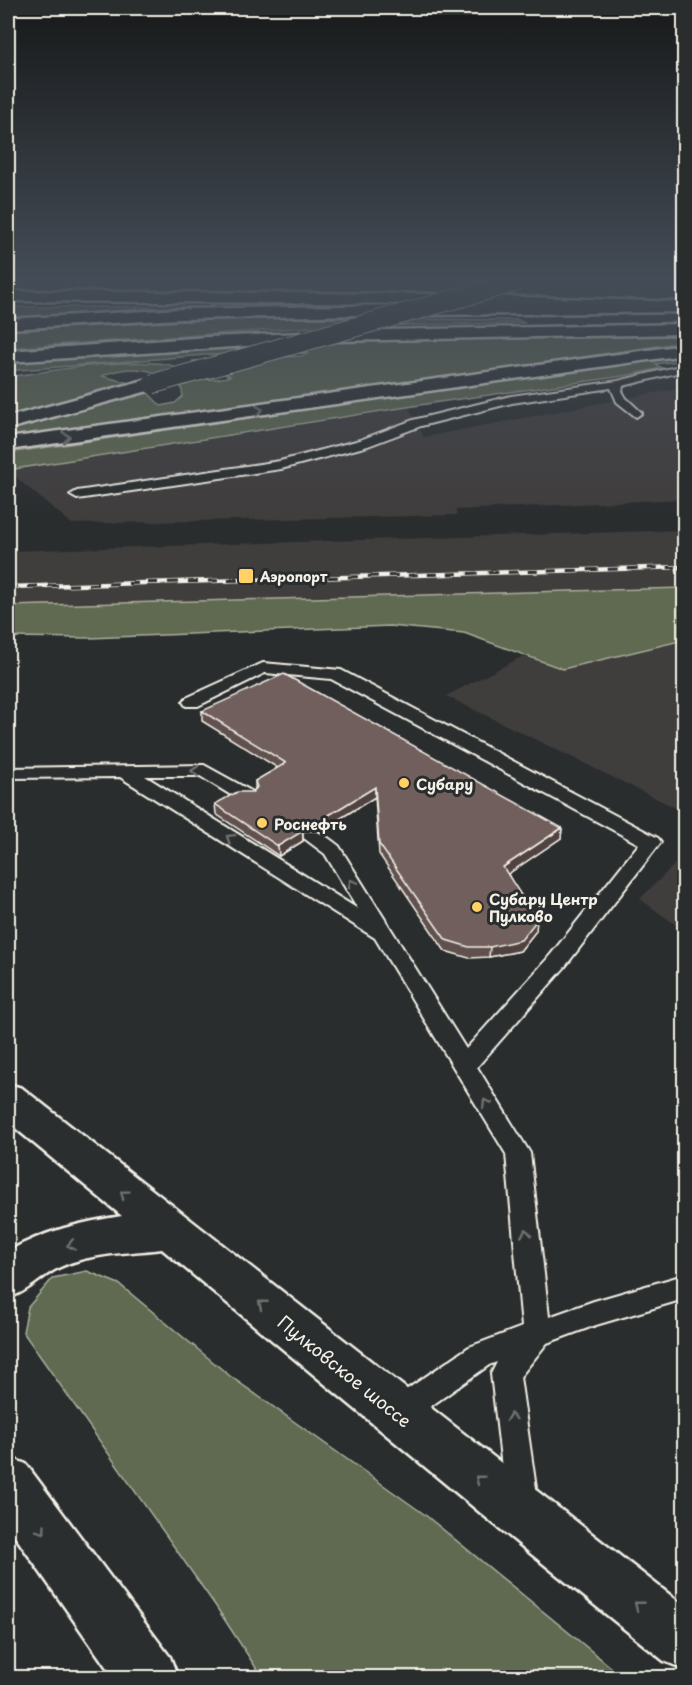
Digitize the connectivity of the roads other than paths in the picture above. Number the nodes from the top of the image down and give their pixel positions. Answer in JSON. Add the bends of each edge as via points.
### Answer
{"nodes":[{"id":1,"x":242,"y":360,"type":"edge"},
{"id":2,"x":615,"y":360,"type":"edge"},
{"id":3,"x":684,"y":369,"type":"edge"},
{"id":4,"x":618,"y":384,"type":"junction"},
{"id":5,"x":636,"y":413,"type":"dead end"},
{"id":6,"x":8,"y":423,"type":"edge"},
{"id":7,"x":8,"y":444,"type":"edge"},
{"id":8,"x":77,"y":495,"type":"dead end"},
{"id":9,"x":192,"y":702,"type":"dead end"},
{"id":10,"x":122,"y":770,"type":"junction"},
{"id":11,"x":8,"y":773,"type":"edge"},
{"id":12,"x":246,"y":796,"type":"edge"},
{"id":13,"x":310,"y":836,"type":"dead end"},
{"id":14,"x":384,"y":935,"type":"junction"},
{"id":15,"x":464,"y":1067,"type":"junction"},
{"id":16,"x":8,"y":1099,"type":"edge"},
{"id":17,"x":170,"y":1229,"type":"junction"},
{"id":18,"x":8,"y":1278,"type":"edge"},
{"id":19,"x":684,"y":1287,"type":"edge"},
{"id":20,"x":537,"y":1334,"type":"junction"},
{"id":21,"x":397,"y":1413,"type":"junction"},
{"id":22,"x":8,"y":1482,"type":"edge"},
{"id":23,"x":524,"y":1516,"type":"junction"},
{"id":24,"x":684,"y":1641,"type":"edge"},
{"id":25,"x":149,"y":1677,"type":"edge"}],
"edges":[{"from":1,"to":6,"type":"main road","bridge":true},
{"from":7,"to":2,"type":"main road","one_way":true},
{"from":3,"to":4,"type":"lane"},
{"from":4,"to":5,"type":"lane","via":[[616,391],[621,400]]},
{"from":4,"to":8,"type":"lane","via":[[511,400],[417,423],[364,443],[280,465]]},
{"from":9,"to":15,"type":"lane","via":[[263,668],[335,674],[651,842],[556,963]]},
{"from":10,"to":11,"type":"lane"},
{"from":12,"to":10,"type":"lane","one_way":true,"via":[[204,770]]},
{"from":14,"to":10,"type":"lane","one_way":true},
{"from":14,"to":13,"type":"lane","one_way":true,"via":[[332,850]]},
{"from":14,"to":15,"type":"lane"},
{"from":20,"to":15,"type":"lane","one_way":true,"via":[[518,1153]]},
{"from":17,"to":16,"type":"main road","name":"Пулковское шоссе","one_way":true},
{"from":17,"to":18,"type":"main road","one_way":true,"via":[[54,1249],[21,1266]]},
{"from":21,"to":17,"type":"main road","name":"Пулковское шоссе","one_way":true},
{"from":19,"to":20,"type":"lane"},
{"from":20,"to":21,"type":"lane","via":[[479,1356]]},
{"from":23,"to":20,"type":"lane","one_way":true,"via":[[505,1374]]},
{"from":23,"to":21,"type":"main road","name":"Пулковское шоссе","one_way":true},
{"from":22,"to":25,"type":"main road","one_way":true},
{"from":24,"to":23,"type":"main road","name":"Пулковское шоссе","one_way":true}]}
